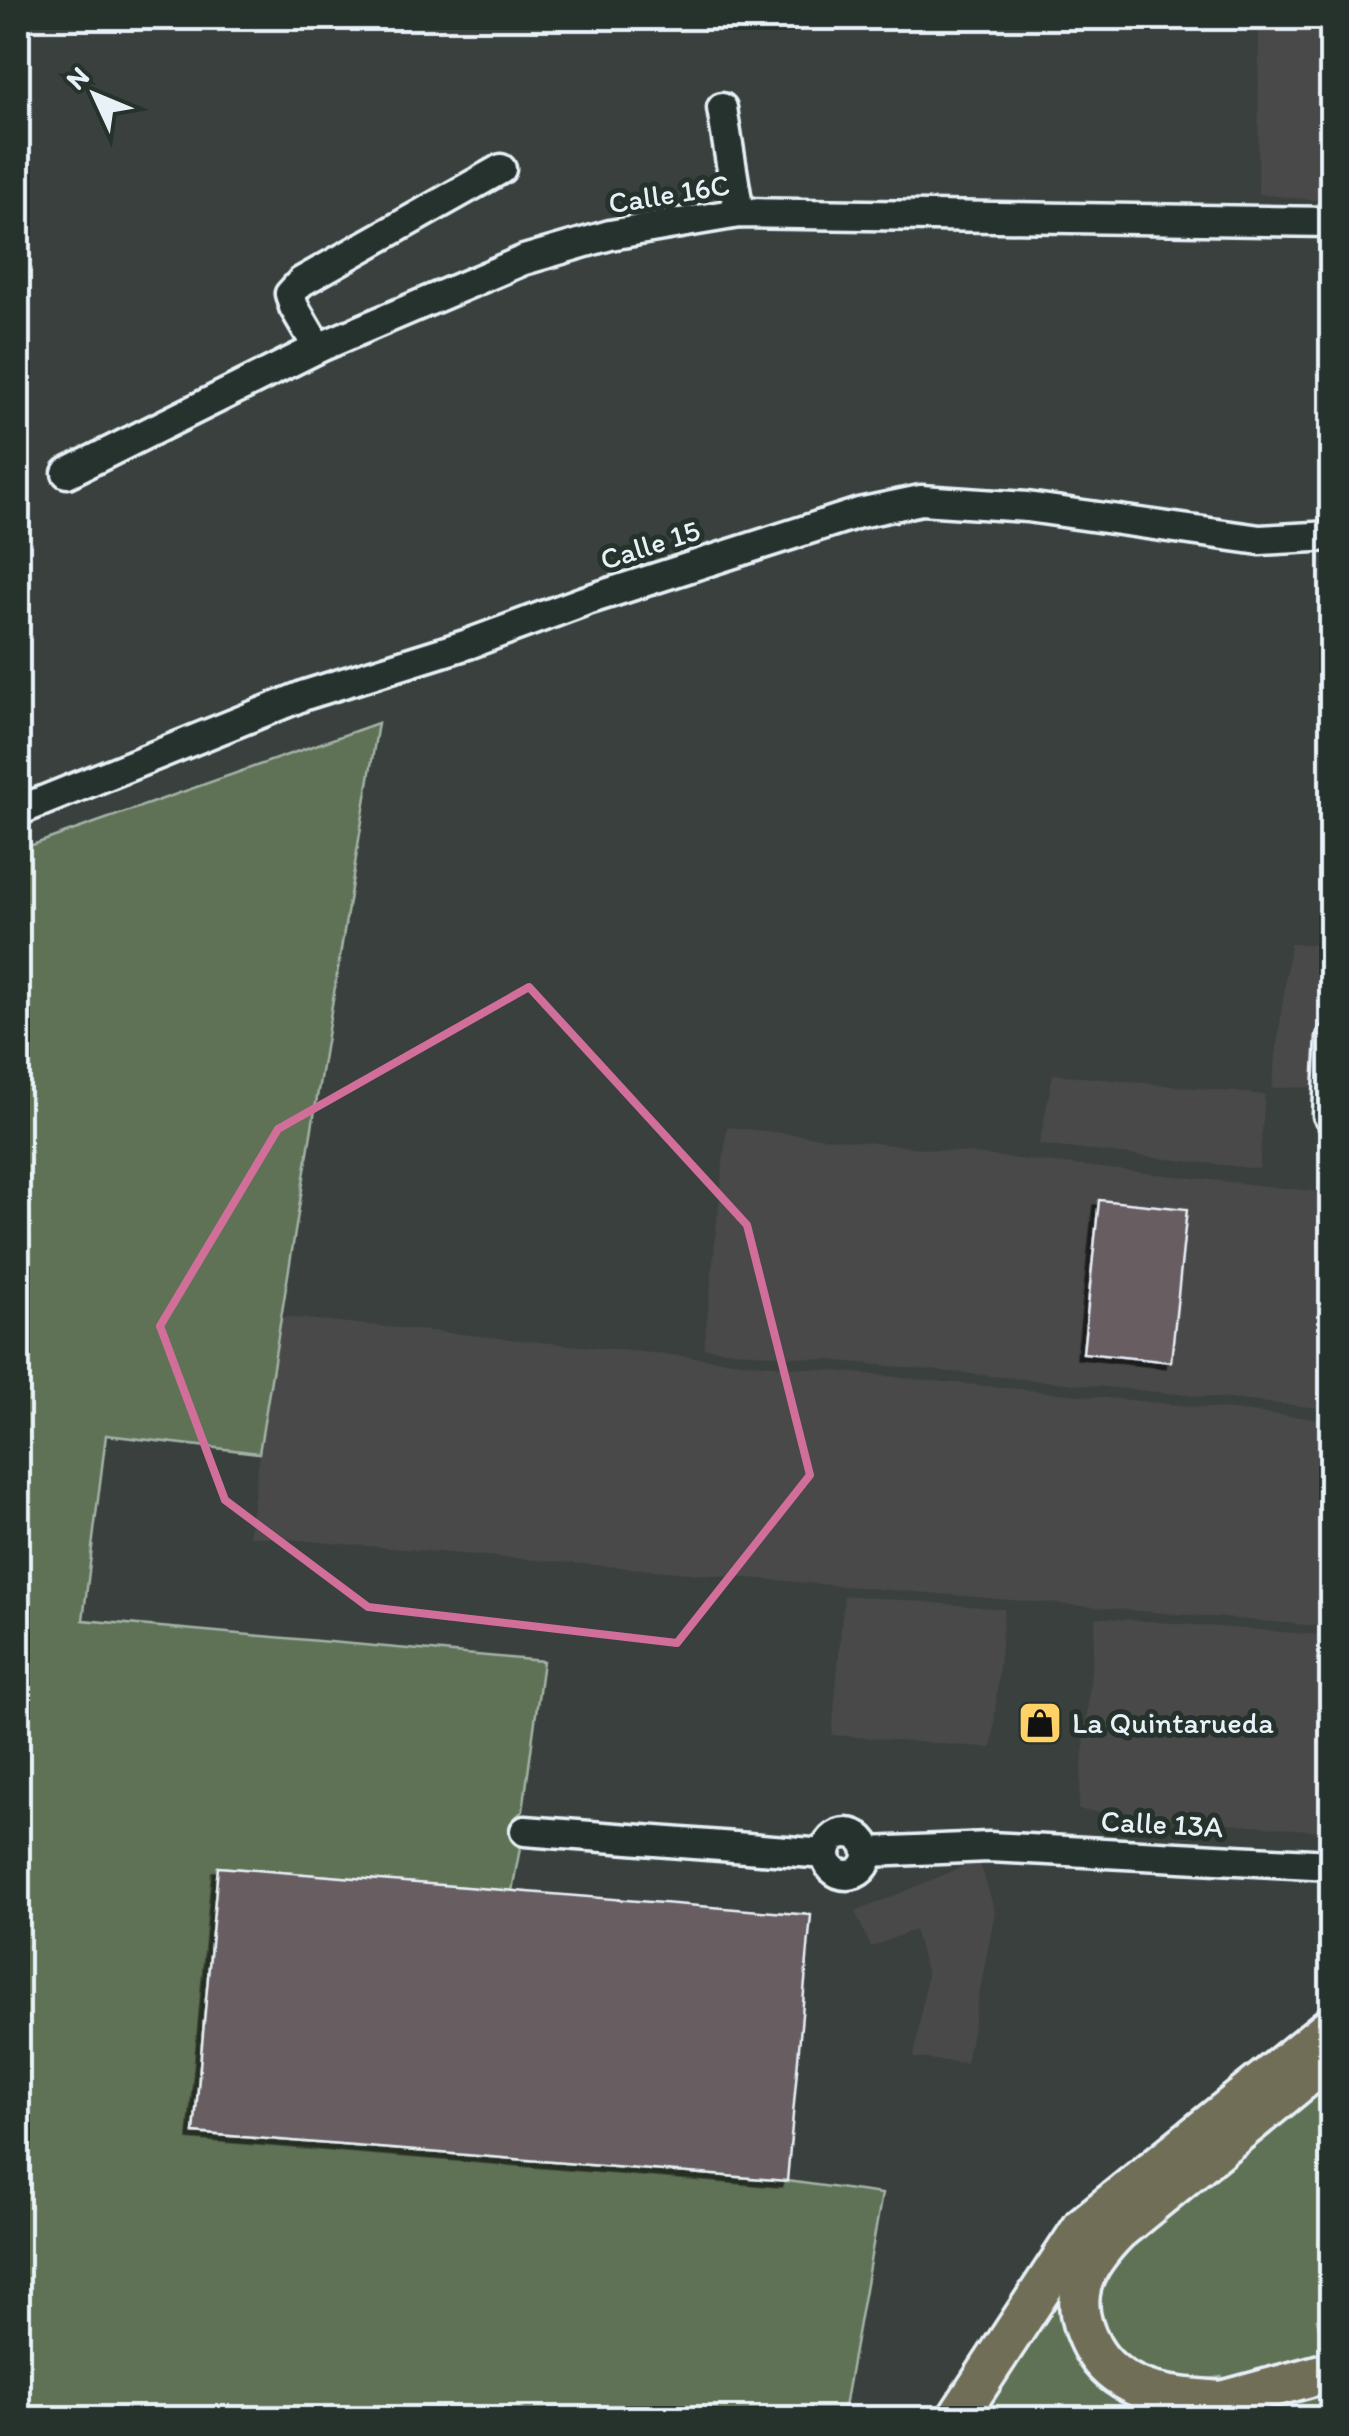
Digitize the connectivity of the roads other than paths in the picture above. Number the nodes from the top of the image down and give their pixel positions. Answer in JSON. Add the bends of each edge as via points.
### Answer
{"nodes":[{"id":1,"x":722,"y":108,"type":"dead end"},
{"id":2,"x":500,"y":170,"type":"dead end"},
{"id":3,"x":739,"y":213,"type":"junction"},
{"id":4,"x":1313,"y":215,"type":"edge"},
{"id":5,"x":318,"y":348,"type":"junction"},
{"id":6,"x":67,"y":473,"type":"dead end"},
{"id":7,"x":1332,"y":536,"type":"edge"},
{"id":8,"x":18,"y":811,"type":"edge"},
{"id":9,"x":1331,"y":1056,"type":"edge"},
{"id":10,"x":1332,"y":1121,"type":"edge"},
{"id":11,"x":525,"y":1830,"type":"dead end"},
{"id":12,"x":1332,"y":1866,"type":"edge"},
{"id":13,"x":1332,"y":2025,"type":"edge"},
{"id":14,"x":1332,"y":2056,"type":"edge"},
{"id":15,"x":1332,"y":2372,"type":"edge"},
{"id":16,"x":1222,"y":2401,"type":"junction"},
{"id":17,"x":958,"y":2418,"type":"edge"},
{"id":18,"x":1155,"y":2418,"type":"edge"}],
"edges":[{"from":1,"to":3,"type":"street"},
{"from":2,"to":5,"type":"street","via":[[301,282],[290,294]]},
{"from":3,"to":4,"type":"street","name":"Calle 16C"},
{"from":3,"to":5,"type":"street","name":"Calle 16C","via":[[610,235],[524,260]]},
{"from":5,"to":6,"type":"street","name":"Calle 16C"},
{"from":7,"to":8,"type":"street","name":"Calle 15","via":[[1260,540],[921,500],[800,529],[305,695]]},
{"from":9,"to":10,"type":"street"},
{"from":11,"to":12,"type":"street","name":"Calle 13A","via":[[826,1854],[844,1876],[862,1870],[868,1852],[989,1847]]},
{"from":13,"to":17,"type":"main road","via":[[1082,2226]]},
{"from":14,"to":16,"type":"main road","via":[[1118,2231],[1086,2271],[1078,2300],[1081,2326],[1118,2376],[1166,2395]]},
{"from":15,"to":16,"type":"main road"},
{"from":16,"to":18,"type":"main road"}]}
